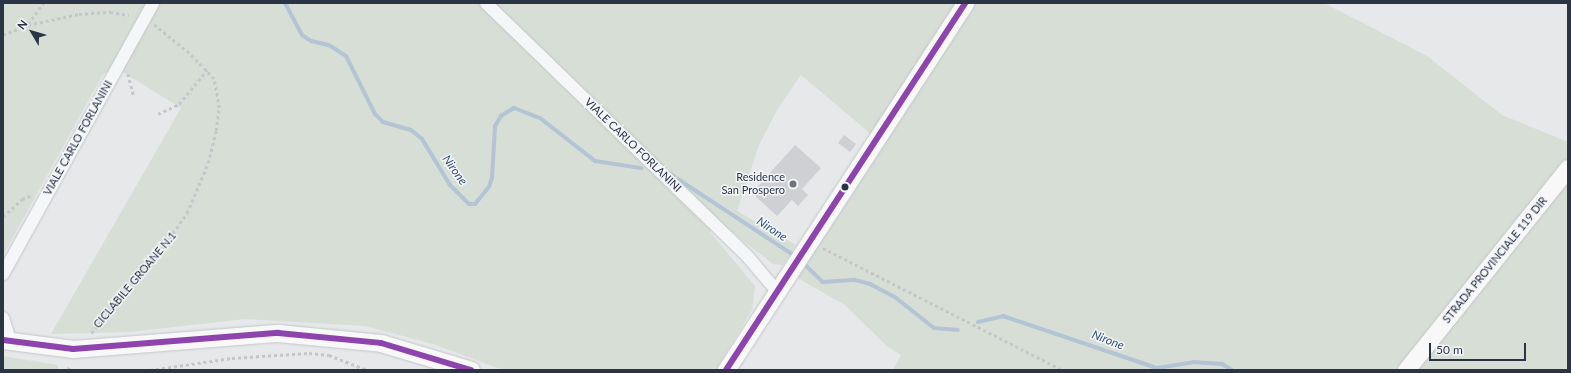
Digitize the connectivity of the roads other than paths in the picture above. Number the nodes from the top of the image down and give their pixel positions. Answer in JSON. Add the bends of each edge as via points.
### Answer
{"nodes":[{"id":1,"x":153,"y":3,"type":"edge"},
{"id":2,"x":486,"y":3,"type":"edge"},
{"id":3,"x":965,"y":3,"type":"edge"},
{"id":4,"x":1568,"y":168,"type":"edge"},
{"id":5,"x":3,"y":274,"type":"edge"},
{"id":6,"x":776,"y":290,"type":"junction"},
{"id":7,"x":3,"y":318,"type":"edge"},
{"id":8,"x":7,"y":341,"type":"edge"},
{"id":9,"x":472,"y":370,"type":"edge"},
{"id":10,"x":726,"y":370,"type":"edge"},
{"id":11,"x":1406,"y":370,"type":"edge"}],
"edges":[{"from":1,"to":5,"type":"street","name":"VIALE CARLO FORLANINI"},
{"from":2,"to":6,"type":"street","name":"VIALE CARLO FORLANINI","via":[[748,257]]},
{"from":3,"to":6,"type":"street"},
{"from":4,"to":11,"type":"street","name":"STRADA PROVINCIALE 119 DIR"},
{"from":6,"to":10,"type":"street"},
{"from":7,"to":8,"type":"street"},
{"from":8,"to":9,"type":"street","via":[[73,349],[278,333],[381,343]]}]}
